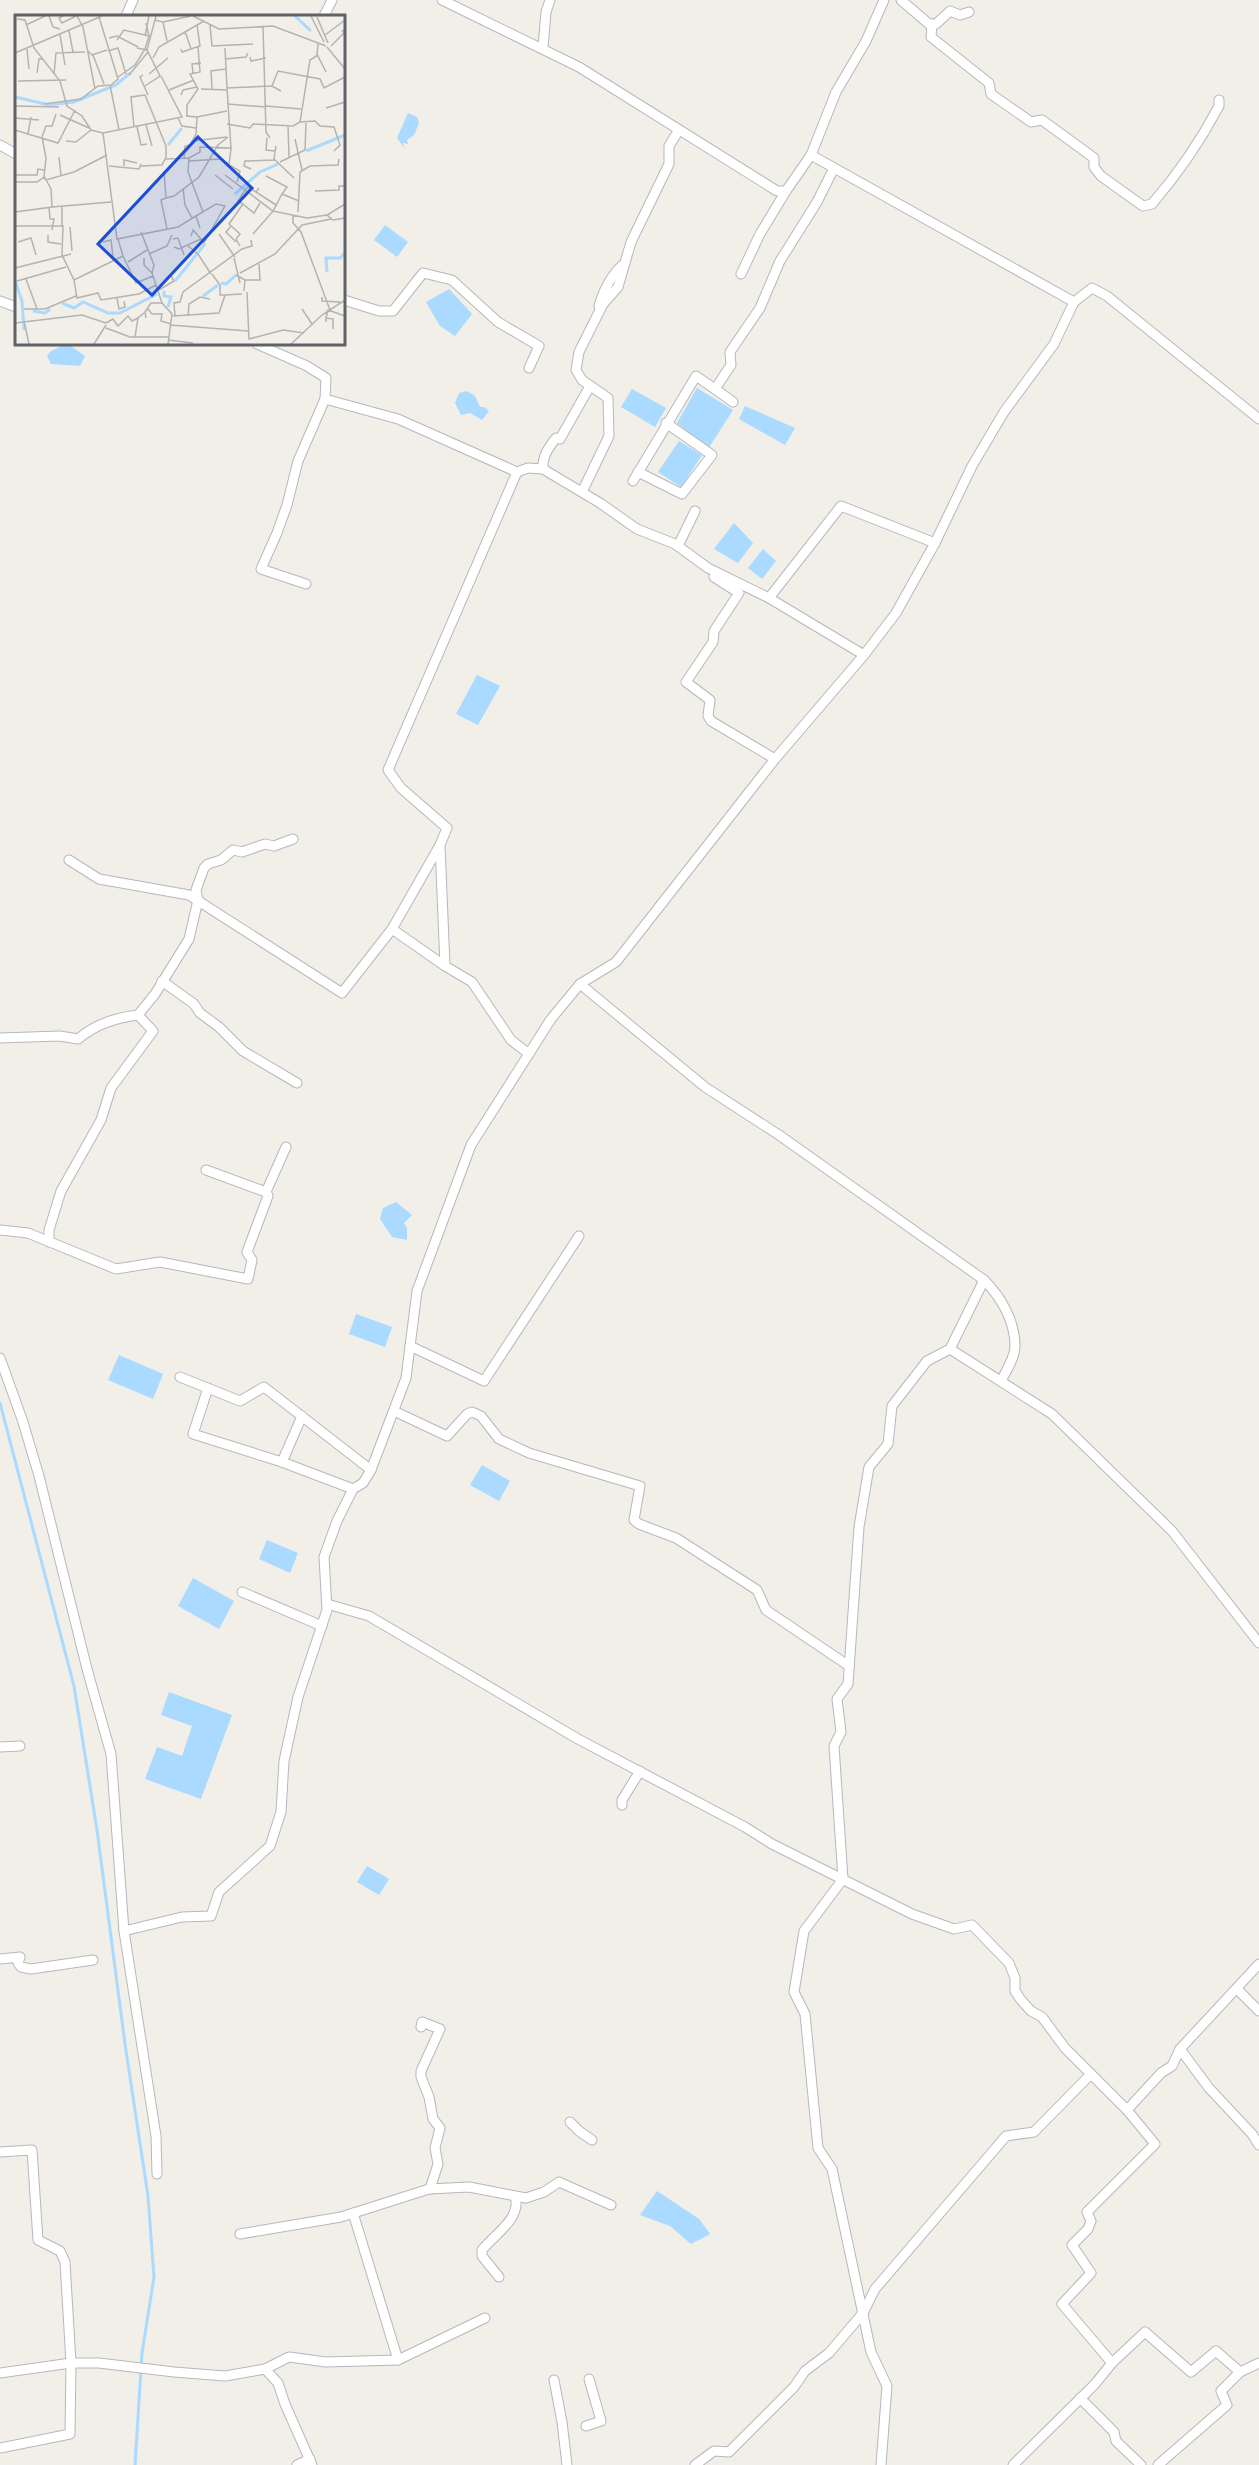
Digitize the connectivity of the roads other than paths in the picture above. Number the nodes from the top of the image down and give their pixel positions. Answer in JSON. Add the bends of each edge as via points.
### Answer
{"nodes":[{"id":1,"x":133,"y":0,"type":"edge"},
{"id":2,"x":332,"y":0,"type":"edge"},
{"id":3,"x":442,"y":0,"type":"edge"},
{"id":4,"x":550,"y":0,"type":"edge"},
{"id":5,"x":884,"y":0,"type":"edge"},
{"id":6,"x":901,"y":0,"type":"edge"},
{"id":7,"x":969,"y":12,"type":"dead end"},
{"id":8,"x":126,"y":15,"type":"edge"},
{"id":9,"x":324,"y":15,"type":"edge"},
{"id":10,"x":932,"y":24,"type":"junction"},
{"id":11,"x":543,"y":48,"type":"junction"},
{"id":12,"x":1219,"y":100,"type":"dead end"},
{"id":13,"x":678,"y":130,"type":"junction"},
{"id":14,"x":0,"y":145,"type":"edge"},
{"id":15,"x":15,"y":153,"type":"edge"},
{"id":16,"x":811,"y":155,"type":"junction"},
{"id":17,"x":834,"y":168,"type":"junction"},
{"id":18,"x":786,"y":191,"type":"junction"},
{"id":19,"x":741,"y":274,"type":"dead end"},
{"id":20,"x":345,"y":300,"type":"edge"},
{"id":21,"x":0,"y":301,"type":"edge"},
{"id":22,"x":1074,"y":302,"type":"junction"},
{"id":23,"x":15,"y":307,"type":"edge"},
{"id":24,"x":259,"y":345,"type":"edge"},
{"id":25,"x":529,"y":368,"type":"dead end"},
{"id":26,"x":590,"y":386,"type":"junction"},
{"id":27,"x":715,"y":389,"type":"junction"},
{"id":28,"x":325,"y":399,"type":"junction"},
{"id":29,"x":733,"y":402,"type":"dead end"},
{"id":30,"x":1259,"y":419,"type":"edge"},
{"id":31,"x":666,"y":423,"type":"junction"},
{"id":32,"x":543,"y":469,"type":"junction"},
{"id":33,"x":517,"y":472,"type":"junction"},
{"id":34,"x":639,"y":472,"type":"junction"},
{"id":35,"x":633,"y":481,"type":"dead end"},
{"id":36,"x":582,"y":492,"type":"junction"},
{"id":37,"x":695,"y":512,"type":"dead end"},
{"id":38,"x":935,"y":543,"type":"junction"},
{"id":39,"x":678,"y":546,"type":"junction"},
{"id":40,"x":716,"y":572,"type":"junction"},
{"id":41,"x":306,"y":584,"type":"dead end"},
{"id":42,"x":769,"y":598,"type":"junction"},
{"id":43,"x":864,"y":654,"type":"junction"},
{"id":44,"x":775,"y":759,"type":"junction"},
{"id":45,"x":293,"y":839,"type":"dead end"},
{"id":46,"x":440,"y":845,"type":"junction"},
{"id":47,"x":69,"y":860,"type":"dead end"},
{"id":48,"x":198,"y":900,"type":"junction"},
{"id":49,"x":392,"y":929,"type":"junction"},
{"id":50,"x":445,"y":966,"type":"junction"},
{"id":51,"x":162,"y":981,"type":"junction"},
{"id":52,"x":580,"y":984,"type":"junction"},
{"id":53,"x":138,"y":1015,"type":"junction"},
{"id":54,"x":0,"y":1038,"type":"edge"},
{"id":55,"x":529,"y":1054,"type":"junction"},
{"id":56,"x":297,"y":1083,"type":"dead end"},
{"id":57,"x":286,"y":1148,"type":"dead end"},
{"id":58,"x":206,"y":1170,"type":"dead end"},
{"id":59,"x":266,"y":1192,"type":"junction"},
{"id":60,"x":0,"y":1230,"type":"edge"},
{"id":61,"x":579,"y":1236,"type":"dead end"},
{"id":62,"x":50,"y":1242,"type":"junction"},
{"id":63,"x":984,"y":1280,"type":"junction"},
{"id":64,"x":410,"y":1346,"type":"junction"},
{"id":65,"x":950,"y":1349,"type":"junction"},
{"id":66,"x":0,"y":1358,"type":"edge"},
{"id":67,"x":180,"y":1377,"type":"dead end"},
{"id":68,"x":1000,"y":1381,"type":"junction"},
{"id":69,"x":208,"y":1388,"type":"junction"},
{"id":70,"x":394,"y":1410,"type":"junction"},
{"id":71,"x":302,"y":1416,"type":"junction"},
{"id":72,"x":282,"y":1462,"type":"junction"},
{"id":73,"x":371,"y":1470,"type":"junction"},
{"id":74,"x":352,"y":1489,"type":"junction"},
{"id":75,"x":242,"y":1592,"type":"dead end"},
{"id":76,"x":327,"y":1604,"type":"junction"},
{"id":77,"x":322,"y":1626,"type":"junction"},
{"id":78,"x":1259,"y":1643,"type":"edge"},
{"id":79,"x":849,"y":1666,"type":"junction"},
{"id":80,"x":21,"y":1746,"type":"dead end"},
{"id":81,"x":0,"y":1747,"type":"edge"},
{"id":82,"x":639,"y":1771,"type":"junction"},
{"id":83,"x":622,"y":1805,"type":"dead end"},
{"id":84,"x":843,"y":1879,"type":"junction"},
{"id":85,"x":124,"y":1931,"type":"junction"},
{"id":86,"x":0,"y":1959,"type":"edge"},
{"id":87,"x":93,"y":1960,"type":"dead end"},
{"id":88,"x":1259,"y":1964,"type":"edge"},
{"id":89,"x":1237,"y":1989,"type":"junction"},
{"id":90,"x":1259,"y":2011,"type":"edge"},
{"id":91,"x":421,"y":2026,"type":"dead end"},
{"id":92,"x":1180,"y":2049,"type":"junction"},
{"id":93,"x":1090,"y":2074,"type":"junction"},
{"id":94,"x":1127,"y":2110,"type":"junction"},
{"id":95,"x":570,"y":2122,"type":"dead end"},
{"id":96,"x":592,"y":2140,"type":"dead end"},
{"id":97,"x":1259,"y":2145,"type":"edge"},
{"id":98,"x":0,"y":2152,"type":"edge"},
{"id":99,"x":157,"y":2174,"type":"dead end"},
{"id":100,"x":430,"y":2189,"type":"junction"},
{"id":101,"x":515,"y":2196,"type":"junction"},
{"id":102,"x":611,"y":2205,"type":"dead end"},
{"id":103,"x":353,"y":2213,"type":"junction"},
{"id":104,"x":240,"y":2234,"type":"dead end"},
{"id":105,"x":499,"y":2277,"type":"dead end"},
{"id":106,"x":863,"y":2313,"type":"junction"},
{"id":107,"x":485,"y":2318,"type":"dead end"},
{"id":108,"x":398,"y":2360,"type":"junction"},
{"id":109,"x":71,"y":2363,"type":"junction"},
{"id":110,"x":1113,"y":2363,"type":"junction"},
{"id":111,"x":1259,"y":2363,"type":"edge"},
{"id":112,"x":265,"y":2368,"type":"junction"},
{"id":113,"x":1240,"y":2372,"type":"junction"},
{"id":114,"x":0,"y":2373,"type":"edge"},
{"id":115,"x":589,"y":2379,"type":"dead end"},
{"id":116,"x":554,"y":2380,"type":"dead end"},
{"id":117,"x":1080,"y":2398,"type":"junction"},
{"id":118,"x":586,"y":2426,"type":"dead end"},
{"id":119,"x":0,"y":2448,"type":"edge"},
{"id":120,"x":311,"y":2462,"type":"edge"},
{"id":121,"x":297,"y":2465,"type":"edge"},
{"id":122,"x":567,"y":2465,"type":"edge"},
{"id":123,"x":695,"y":2465,"type":"edge"},
{"id":124,"x":881,"y":2465,"type":"edge"},
{"id":125,"x":1013,"y":2465,"type":"edge"},
{"id":126,"x":1141,"y":2465,"type":"edge"},
{"id":127,"x":1158,"y":2465,"type":"edge"}],
"edges":[{"from":1,"to":8,"type":"street"},
{"from":2,"to":9,"type":"street"},
{"from":3,"to":11,"type":"street"},
{"from":4,"to":11,"type":"street"},
{"from":5,"to":16,"type":"street","via":[[836,93]]},
{"from":6,"to":10,"type":"street"},
{"from":7,"to":10,"type":"street","via":[[960,15],[950,11]]},
{"from":10,"to":12,"type":"street","via":[[932,37],[989,83],[992,94],[1031,122],[1042,120],[1054,127],[1094,158],[1094,167],[1101,176],[1143,206],[1152,204],[1169,183]]},
{"from":11,"to":13,"type":"street"},
{"from":13,"to":18,"type":"street","via":[[777,191]]},
{"from":13,"to":26,"type":"street","via":[[669,146],[669,164],[631,242],[618,287],[603,304],[579,352],[576,370]]},
{"from":14,"to":15,"type":"street"},
{"from":16,"to":17,"type":"street"},
{"from":16,"to":18,"type":"street"},
{"from":17,"to":22,"type":"street"},
{"from":17,"to":27,"type":"street","via":[[780,261],[760,308],[730,352],[731,365]]},
{"from":18,"to":19,"type":"street"},
{"from":20,"to":25,"type":"street","via":[[379,311],[393,311],[423,273],[452,280],[498,322],[539,346]]},
{"from":21,"to":23,"type":"street"},
{"from":22,"to":30,"type":"street","via":[[1092,288],[1107,296]]},
{"from":22,"to":38,"type":"street","via":[[1054,344],[1004,412],[972,466]]},
{"from":24,"to":28,"type":"street","via":[[326,378]]},
{"from":26,"to":32,"type":"street","via":[[560,439],[556,438],[542,460]]},
{"from":26,"to":36,"type":"street","via":[[608,398],[609,436]]},
{"from":27,"to":29,"type":"street"},
{"from":27,"to":31,"type":"street","via":[[696,376]]},
{"from":28,"to":33,"type":"street","via":[[398,419]]},
{"from":28,"to":41,"type":"street","via":[[298,461],[278,533],[261,569]]},
{"from":31,"to":34,"type":"street"},
{"from":31,"to":34,"type":"street","via":[[712,455],[682,494]]},
{"from":32,"to":33,"type":"street"},
{"from":32,"to":36,"type":"street"},
{"from":33,"to":46,"type":"street","via":[[388,770],[401,788],[447,828]]},
{"from":34,"to":35,"type":"street"},
{"from":36,"to":39,"type":"street","via":[[637,529]]},
{"from":37,"to":39,"type":"street"},
{"from":38,"to":42,"type":"street","via":[[841,506]]},
{"from":38,"to":43,"type":"street","via":[[896,613]]},
{"from":39,"to":40,"type":"street"},
{"from":40,"to":42,"type":"street"},
{"from":40,"to":44,"type":"street","via":[[706,571],[739,593],[686,682],[710,700],[711,721]]},
{"from":42,"to":43,"type":"street"},
{"from":43,"to":44,"type":"street"},
{"from":44,"to":52,"type":"street","via":[[616,962]]},
{"from":45,"to":48,"type":"street","via":[[242,852],[233,850],[208,864],[196,890]]},
{"from":46,"to":49,"type":"street"},
{"from":46,"to":50,"type":"street"},
{"from":47,"to":48,"type":"street","via":[[99,879],[179,892]]},
{"from":48,"to":49,"type":"street","via":[[342,993]]},
{"from":48,"to":51,"type":"street","via":[[189,939]]},
{"from":49,"to":50,"type":"street"},
{"from":50,"to":55,"type":"street","via":[[472,982],[511,1040]]},
{"from":51,"to":53,"type":"street"},
{"from":51,"to":56,"type":"street","via":[[194,1004],[243,1050]]},
{"from":52,"to":55,"type":"street"},
{"from":52,"to":63,"type":"street","via":[[705,1087]]},
{"from":53,"to":54,"type":"street","via":[[113,1019],[78,1039]]},
{"from":53,"to":62,"type":"street","via":[[153,1031],[111,1088],[101,1119],[61,1191],[49,1230]]},
{"from":55,"to":64,"type":"street","via":[[471,1144],[417,1291]]},
{"from":57,"to":59,"type":"street"},
{"from":58,"to":59,"type":"street"},
{"from":59,"to":62,"type":"street","via":[[268,1196],[247,1252],[252,1260],[248,1279],[160,1262],[116,1269]]},
{"from":60,"to":62,"type":"street","via":[[28,1233]]},
{"from":61,"to":64,"type":"street","via":[[484,1381]]},
{"from":63,"to":65,"type":"street"},
{"from":63,"to":68,"type":"street","via":[[999,1295],[1009,1316],[1015,1348]]},
{"from":64,"to":70,"type":"street","via":[[406,1378]]},
{"from":65,"to":68,"type":"street"},
{"from":65,"to":79,"type":"street","via":[[927,1361],[892,1406],[888,1444],[869,1467],[859,1527]]},
{"from":66,"to":85,"type":"street","via":[[39,1476],[111,1754]]},
{"from":67,"to":69,"type":"street"},
{"from":68,"to":78,"type":"street","via":[[1052,1414],[1172,1531]]},
{"from":69,"to":71,"type":"street","via":[[240,1401],[264,1386]]},
{"from":69,"to":72,"type":"street","via":[[193,1434]]},
{"from":70,"to":73,"type":"street"},
{"from":70,"to":79,"type":"street","via":[[447,1436],[472,1412],[481,1416],[499,1439],[529,1453],[640,1486],[634,1520],[676,1538],[757,1590],[766,1610]]},
{"from":71,"to":72,"type":"street"},
{"from":71,"to":73,"type":"street"},
{"from":72,"to":74,"type":"street"},
{"from":73,"to":74,"type":"street","via":[[363,1483]]},
{"from":74,"to":76,"type":"street","via":[[324,1557]]},
{"from":75,"to":77,"type":"street"},
{"from":76,"to":77,"type":"street"},
{"from":76,"to":82,"type":"street","via":[[369,1616]]},
{"from":77,"to":85,"type":"street","via":[[298,1697],[284,1761],[281,1812],[270,1846],[219,1892],[211,1916],[182,1917]]},
{"from":79,"to":84,"type":"street","via":[[848,1684],[837,1699],[841,1732],[834,1746]]},
{"from":80,"to":81,"type":"street"},
{"from":82,"to":83,"type":"street"},
{"from":82,"to":84,"type":"street"},
{"from":84,"to":93,"type":"street","via":[[912,1914],[954,1929],[972,1925],[1010,1963],[1021,2000],[1042,2017]]},
{"from":84,"to":106,"type":"street","via":[[804,1931],[794,1992],[805,2014],[818,2148],[832,2169]]},
{"from":85,"to":99,"type":"street","via":[[153,2114]]},
{"from":86,"to":87,"type":"street","via":[[20,1957],[21,1967],[32,1969]]},
{"from":88,"to":89,"type":"street"},
{"from":89,"to":90,"type":"street"},
{"from":89,"to":92,"type":"street"},
{"from":91,"to":100,"type":"street","via":[[422,2022],[440,2029],[421,2072],[433,2119],[440,2128],[435,2148],[438,2164]]},
{"from":92,"to":94,"type":"street","via":[[1172,2066]]},
{"from":92,"to":97,"type":"street"},
{"from":93,"to":94,"type":"street"},
{"from":93,"to":106,"type":"street","via":[[1034,2132],[1006,2136],[875,2289]]},
{"from":94,"to":110,"type":"street","via":[[1155,2144],[1087,2212],[1091,2221],[1088,2229],[1072,2245],[1091,2272],[1062,2304]]},
{"from":95,"to":96,"type":"street"},
{"from":98,"to":109,"type":"street","via":[[32,2150],[38,2240],[60,2251],[65,2262]]},
{"from":100,"to":101,"type":"street","via":[[469,2187]]},
{"from":100,"to":103,"type":"street"},
{"from":101,"to":102,"type":"street","via":[[526,2198],[559,2182]]},
{"from":101,"to":105,"type":"street","via":[[517,2210],[510,2222],[482,2250],[482,2256]]},
{"from":103,"to":104,"type":"street"},
{"from":103,"to":108,"type":"street"},
{"from":106,"to":123,"type":"street","via":[[829,2353],[805,2371],[729,2452],[714,2451]]},
{"from":106,"to":124,"type":"street","via":[[871,2352],[887,2386]]},
{"from":107,"to":108,"type":"street"},
{"from":108,"to":112,"type":"street","via":[[326,2362],[289,2357]]},
{"from":109,"to":112,"type":"street","via":[[99,2362],[225,2376]]},
{"from":109,"to":114,"type":"street"},
{"from":109,"to":119,"type":"street","via":[[70,2433]]},
{"from":110,"to":113,"type":"street","via":[[1145,2332],[1191,2372],[1216,2351]]},
{"from":110,"to":117,"type":"street"},
{"from":111,"to":113,"type":"street"},
{"from":112,"to":120,"type":"street","via":[[278,2384]]},
{"from":113,"to":127,"type":"street","via":[[1221,2391],[1227,2404]]},
{"from":115,"to":118,"type":"street","via":[[601,2421]]},
{"from":116,"to":122,"type":"street"},
{"from":117,"to":125,"type":"street"},
{"from":117,"to":126,"type":"street"},
{"from":120,"to":121,"type":"street"}]}
